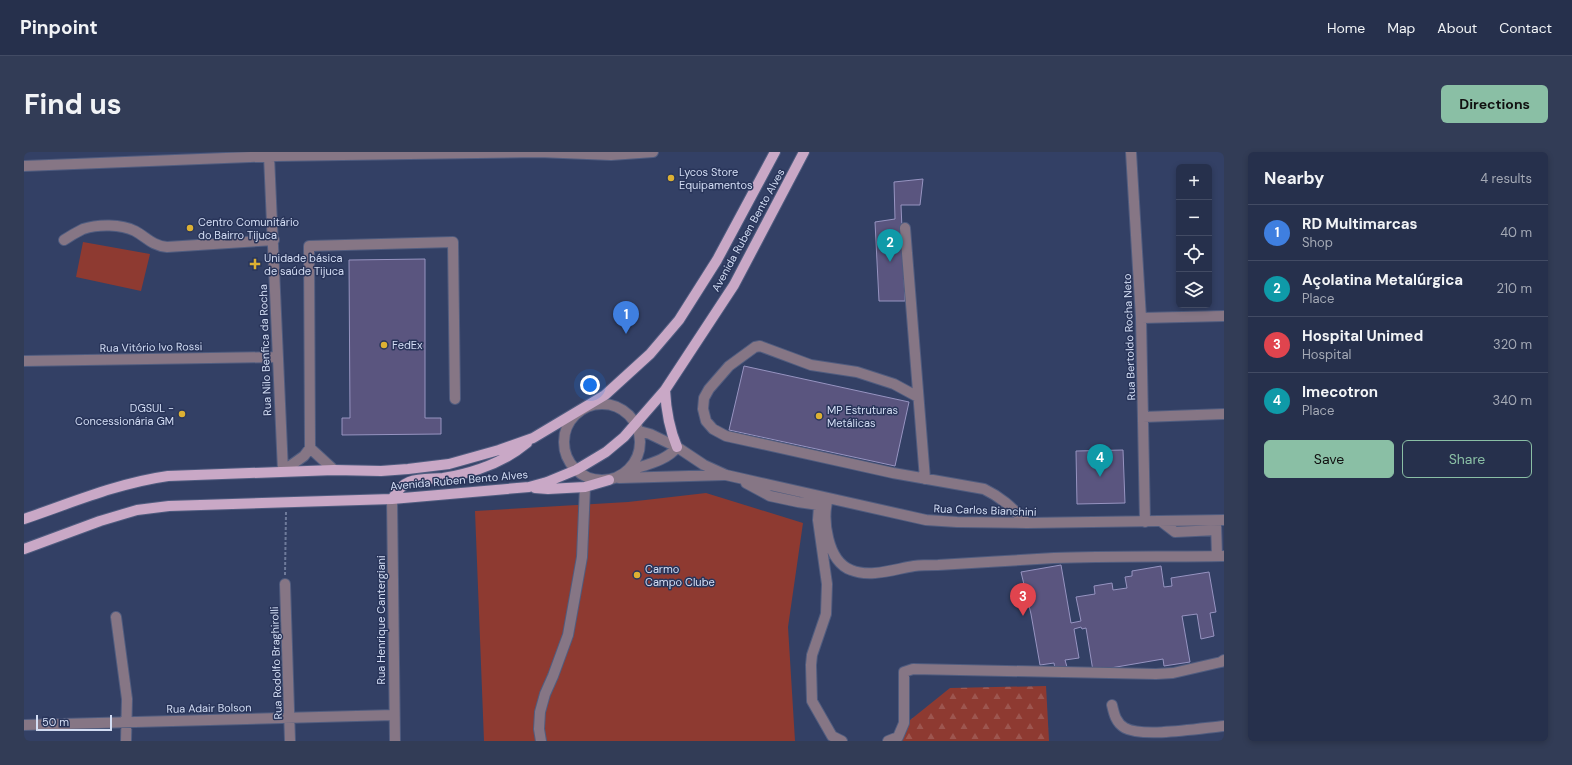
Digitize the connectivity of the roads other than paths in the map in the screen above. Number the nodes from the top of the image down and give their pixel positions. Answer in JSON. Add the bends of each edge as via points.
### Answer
{"nodes":[{"id":1,"x":653,"y":152,"type":"edge"},
{"id":2,"x":775,"y":152,"type":"edge"},
{"id":3,"x":804,"y":152,"type":"edge"},
{"id":4,"x":1131,"y":152,"type":"edge"},
{"id":5,"x":611,"y":154,"type":"edge"},
{"id":6,"x":274,"y":155,"type":"edge"},
{"id":7,"x":24,"y":166,"type":"edge"},
{"id":8,"x":905,"y":228,"type":"dead end"},
{"id":9,"x":64,"y":240,"type":"dead end"},
{"id":10,"x":274,"y":240,"type":"junction"},
{"id":11,"x":1224,"y":316,"type":"edge"},
{"id":12,"x":1141,"y":318,"type":"junction"},
{"id":13,"x":278,"y":357,"type":"junction"},
{"id":14,"x":24,"y":361,"type":"edge"},
{"id":15,"x":665,"y":390,"type":"junction"},
{"id":16,"x":918,"y":397,"type":"junction"},
{"id":17,"x":455,"y":399,"type":"dead end"},
{"id":18,"x":579,"y":412,"type":"junction"},
{"id":19,"x":1224,"y":414,"type":"edge"},
{"id":20,"x":1143,"y":417,"type":"junction"},
{"id":21,"x":638,"y":428,"type":"junction"},
{"id":22,"x":533,"y":438,"type":"junction"},
{"id":23,"x":677,"y":447,"type":"junction"},
{"id":24,"x":310,"y":448,"type":"junction"},
{"id":25,"x":334,"y":470,"type":"junction"},
{"id":26,"x":576,"y":470,"type":"junction"},
{"id":27,"x":283,"y":471,"type":"junction"},
{"id":28,"x":628,"y":471,"type":"junction"},
{"id":29,"x":730,"y":476,"type":"junction"},
{"id":30,"x":925,"y":478,"type":"junction"},
{"id":31,"x":614,"y":479,"type":"junction"},
{"id":32,"x":529,"y":487,"type":"junction"},
{"id":33,"x":585,"y":488,"type":"junction"},
{"id":34,"x":392,"y":499,"type":"junction"},
{"id":35,"x":823,"y":500,"type":"junction"},
{"id":36,"x":24,"y":519,"type":"edge"},
{"id":37,"x":1145,"y":522,"type":"junction"},
{"id":38,"x":1027,"y":523,"type":"junction"},
{"id":39,"x":1219,"y":524,"type":"edge"},
{"id":40,"x":824,"y":539,"type":"junction"},
{"id":41,"x":24,"y":549,"type":"edge"},
{"id":42,"x":1220,"y":556,"type":"edge"},
{"id":43,"x":285,"y":584,"type":"road end"},
{"id":44,"x":116,"y":617,"type":"dead end"},
{"id":45,"x":1224,"y":660,"type":"edge"},
{"id":46,"x":1112,"y":705,"type":"dead end"},
{"id":47,"x":394,"y":715,"type":"junction"},
{"id":48,"x":290,"y":718,"type":"junction"},
{"id":49,"x":126,"y":722,"type":"junction"},
{"id":50,"x":24,"y":724,"type":"edge"},
{"id":51,"x":1224,"y":726,"type":"edge"},
{"id":52,"x":126,"y":741,"type":"edge"},
{"id":53,"x":290,"y":741,"type":"edge"},
{"id":54,"x":395,"y":741,"type":"edge"},
{"id":55,"x":541,"y":741,"type":"edge"},
{"id":56,"x":842,"y":741,"type":"edge"},
{"id":57,"x":888,"y":741,"type":"edge"}],
"edges":[{"from":1,"to":5,"type":"street"},
{"from":2,"to":18,"type":"main road","name":"Avenida Ruben Bento Alves","via":[[717,260],[679,320],[650,354],[605,395]]},
{"from":3,"to":15,"type":"main road","name":"Avenida Ruben Bento Alves","via":[[734,285]]},
{"from":4,"to":12,"type":"street","name":"Rua Bertoldo Rocha Neto"},
{"from":5,"to":6,"type":"street","via":[[539,152]]},
{"from":6,"to":7,"type":"street"},
{"from":6,"to":10,"type":"street","name":"Rua Nilo Benfica da Rocha"},
{"from":8,"to":16,"type":"street"},
{"from":9,"to":10,"type":"street","via":[[83,229],[106,226],[134,231],[159,247]]},
{"from":10,"to":13,"type":"street","name":"Rua Nilo Benfica da Rocha"},
{"from":11,"to":12,"type":"street"},
{"from":12,"to":20,"type":"street","name":"Rua Bertoldo Rocha Neto"},
{"from":13,"to":14,"type":"street","name":"Rua Vitório Ivo Rossi"},
{"from":13,"to":27,"type":"street","name":"Rua Nilo Benfica da Rocha"},
{"from":15,"to":21,"type":"main road","name":"Avenida Ruben Bento Alves"},
{"from":15,"to":23,"type":"main road","via":[[668,419]]},
{"from":16,"to":30,"type":"street"},
{"from":16,"to":30,"type":"street","via":[[894,384],[857,372],[811,365],[760,346],[750,349],[729,366],[709,389],[704,398],[703,409],[706,421],[713,429],[726,436]]},
{"from":17,"to":24,"type":"street","via":[[453,242],[308,246]]},
{"from":18,"to":21,"type":"street","via":[[593,405],[606,404],[618,407],[628,414]]},
{"from":18,"to":22,"type":"main road","name":"Avenida Ruben Bento Alves"},
{"from":18,"to":26,"type":"street","via":[[571,420],[564,442],[569,462]]},
{"from":19,"to":20,"type":"street"},
{"from":20,"to":37,"type":"street","name":"Rua Bertoldo Rocha Neto"},
{"from":21,"to":23,"type":"street","name":"Rua Carlos Bianchini"},
{"from":21,"to":26,"type":"main road","name":"Avenida Ruben Bento Alves"},
{"from":21,"to":28,"type":"street","via":[[641,439],[640,452]]},
{"from":22,"to":25,"type":"main road","name":"Avenida Ruben Bento Alves","via":[[449,464],[380,471]]},
{"from":22,"to":34,"type":"main road","via":[[514,454],[488,466],[469,472],[409,482],[402,486]]},
{"from":23,"to":28,"type":"street","via":[[664,458]]},
{"from":23,"to":29,"type":"street","name":"Rua Carlos Bianchini","via":[[704,465]]},
{"from":24,"to":25,"type":"street"},
{"from":24,"to":27,"type":"street","via":[[304,456]]},
{"from":25,"to":27,"type":"main road","name":"Avenida Ruben Bento Alves"},
{"from":26,"to":31,"type":"street","name":"Rua Carlos Bianchini","via":[[595,480]]},
{"from":26,"to":32,"type":"main road","name":"Avenida Ruben Bento Alves"},
{"from":27,"to":36,"type":"main road","name":"Avenida Ruben Bento Alves","via":[[142,479]]},
{"from":28,"to":31,"type":"street"},
{"from":29,"to":31,"type":"street","name":"Rua Carlos Bianchini"},
{"from":29,"to":35,"type":"street","name":"Rua Carlos Bianchini"},
{"from":30,"to":38,"type":"street","via":[[984,490],[998,496]]},
{"from":31,"to":33,"type":"main road"},
{"from":32,"to":33,"type":"main road"},
{"from":32,"to":34,"type":"main road","name":"Avenida Ruben Bento Alves"},
{"from":33,"to":55,"type":"street","via":[[582,557],[568,635],[540,712]]},
{"from":34,"to":41,"type":"main road","name":"Avenida Ruben Bento Alves","via":[[169,506],[137,510]]},
{"from":34,"to":47,"type":"street","name":"Rua Henrique Cantergiani"},
{"from":35,"to":38,"type":"street","name":"Rua Carlos Bianchini","via":[[926,520]]},
{"from":35,"to":40,"type":"street"},
{"from":37,"to":38,"type":"street","name":"Rua Carlos Bianchini"},
{"from":37,"to":39,"type":"street","name":"Rua Carlos Bianchini"},
{"from":39,"to":42,"type":"street"},
{"from":40,"to":42,"type":"street","via":[[841,563],[850,570],[865,573],[915,566],[1054,558]]},
{"from":40,"to":56,"type":"street","via":[[826,614],[812,655],[812,701],[832,736]]},
{"from":43,"to":48,"type":"street","name":"Rua Rodolfo Braghirolli"},
{"from":44,"to":49,"type":"street","via":[[127,699]]},
{"from":45,"to":57,"type":"street","via":[[1167,673],[913,669],[904,672],[904,723],[898,737]]},
{"from":46,"to":51,"type":"street","via":[[1115,718],[1126,729],[1146,732],[1181,731]]},
{"from":47,"to":48,"type":"street","name":"Rua Adair Bolson"},
{"from":47,"to":54,"type":"street","name":"Rua Henrique Cantergiani"},
{"from":48,"to":49,"type":"street","name":"Rua Adair Bolson"},
{"from":48,"to":53,"type":"street","name":"Rua Rodolfo Braghirolli"},
{"from":49,"to":50,"type":"street","name":"Rua Adair Bolson"},
{"from":49,"to":52,"type":"street"}]}
